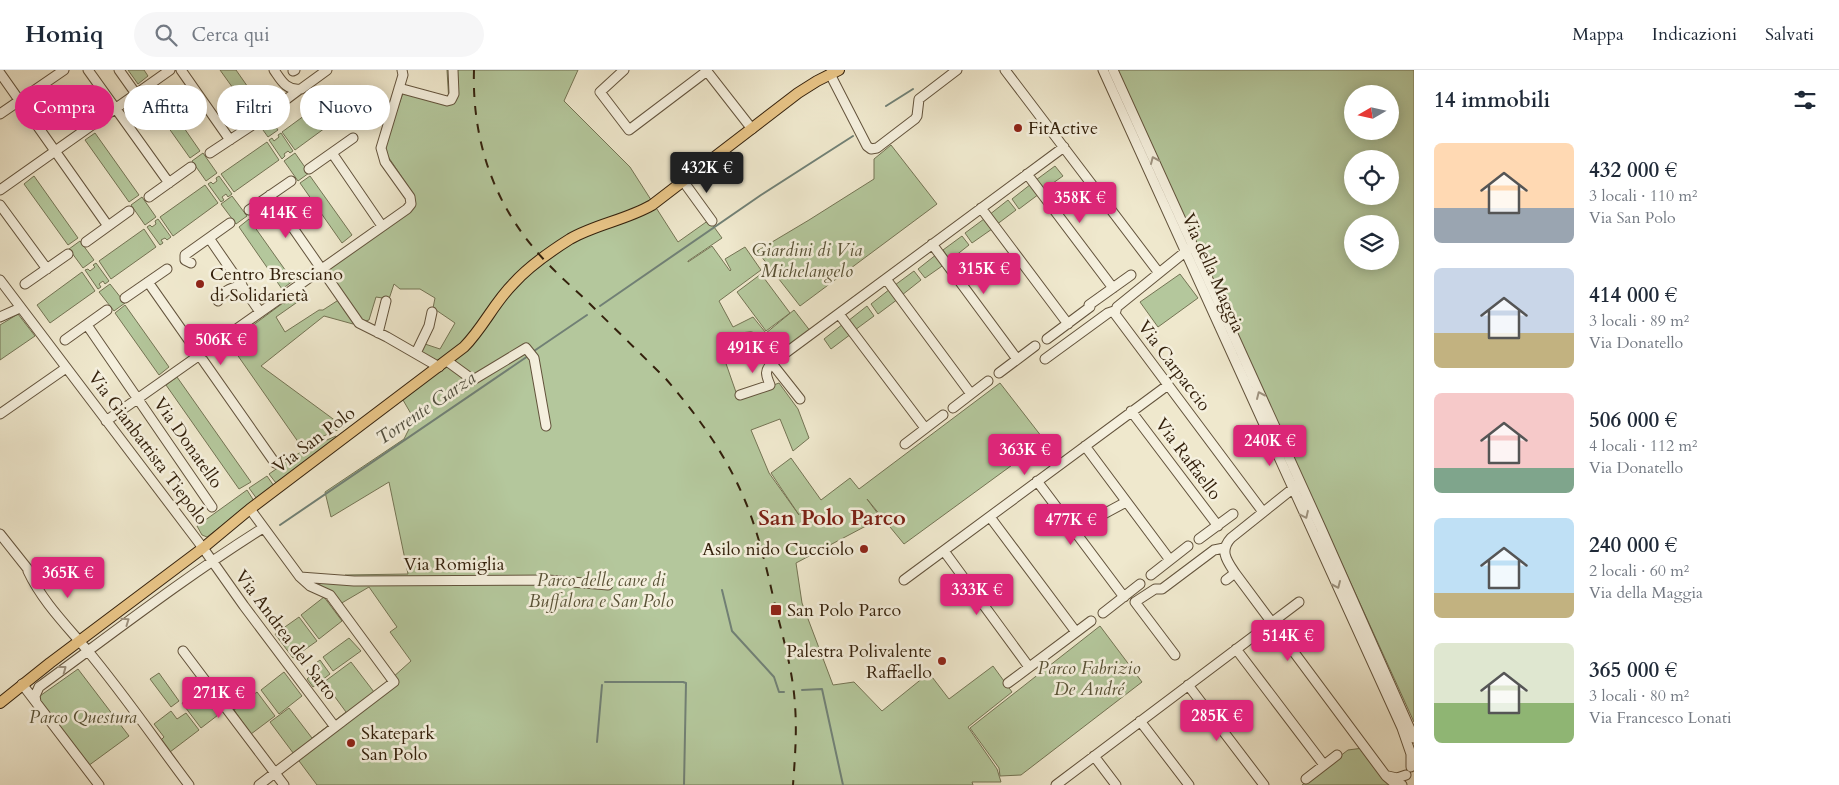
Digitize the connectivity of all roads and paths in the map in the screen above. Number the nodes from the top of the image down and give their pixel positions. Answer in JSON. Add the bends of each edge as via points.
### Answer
{"nodes":[{"id":1,"x":64,"y":70,"type":"edge"},
{"id":2,"x":88,"y":70,"type":"edge"},
{"id":3,"x":119,"y":70,"type":"edge"},
{"id":4,"x":170,"y":70,"type":"edge"},
{"id":5,"x":181,"y":70,"type":"edge"},
{"id":6,"x":274,"y":70,"type":"edge"},
{"id":7,"x":327,"y":70,"type":"edge"},
{"id":8,"x":402,"y":70,"type":"edge"},
{"id":9,"x":453,"y":70,"type":"edge"},
{"id":10,"x":624,"y":70,"type":"edge"},
{"id":11,"x":706,"y":70,"type":"edge"},
{"id":12,"x":957,"y":70,"type":"edge"},
{"id":13,"x":1005,"y":70,"type":"edge"},
{"id":14,"x":1103,"y":70,"type":"edge"},
{"id":15,"x":1113,"y":70,"type":"edge"},
{"id":16,"x":835,"y":72,"type":"edge"},
{"id":17,"x":0,"y":73,"type":"edge"},
{"id":18,"x":43,"y":85,"type":"edge"},
{"id":19,"x":130,"y":85,"type":"edge"},
{"id":20,"x":149,"y":85,"type":"edge"},
{"id":21,"x":306,"y":85,"type":"edge"},
{"id":22,"x":399,"y":88,"type":"junction"},
{"id":23,"x":300,"y":89,"type":"edge"},
{"id":24,"x":15,"y":94,"type":"edge"},
{"id":25,"x":124,"y":102,"type":"edge"},
{"id":26,"x":15,"y":104,"type":"edge"},
{"id":27,"x":116,"y":108,"type":"junction"},
{"id":28,"x":0,"y":114,"type":"edge"},
{"id":29,"x":752,"y":129,"type":"junction"},
{"id":30,"x":40,"y":130,"type":"edge"},
{"id":31,"x":245,"y":130,"type":"edge"},
{"id":32,"x":353,"y":138,"type":"dead end"},
{"id":33,"x":230,"y":140,"type":"junction"},
{"id":34,"x":1064,"y":147,"type":"junction"},
{"id":35,"x":55,"y":151,"type":"junction"},
{"id":36,"x":332,"y":153,"type":"junction"},
{"id":37,"x":210,"y":154,"type":"dead end"},
{"id":38,"x":191,"y":167,"type":"dead end"},
{"id":39,"x":309,"y":168,"type":"dead end"},
{"id":40,"x":1027,"y":174,"type":"junction"},
{"id":41,"x":291,"y":181,"type":"dead end"},
{"id":42,"x":683,"y":181,"type":"junction"},
{"id":43,"x":169,"y":183,"type":"junction"},
{"id":44,"x":0,"y":190,"type":"edge"},
{"id":45,"x":270,"y":195,"type":"junction"},
{"id":46,"x":149,"y":198,"type":"dead end"},
{"id":47,"x":0,"y":204,"type":"edge"},
{"id":48,"x":981,"y":208,"type":"junction"},
{"id":49,"x":249,"y":210,"type":"dead end"},
{"id":50,"x":128,"y":212,"type":"dead end"},
{"id":51,"x":712,"y":221,"type":"dead end"},
{"id":52,"x":230,"y":223,"type":"dead end"},
{"id":53,"x":108,"y":226,"type":"junction"},
{"id":54,"x":382,"y":226,"type":"junction"},
{"id":55,"x":209,"y":238,"type":"junction"},
{"id":56,"x":86,"y":242,"type":"dead end"},
{"id":57,"x":932,"y":244,"type":"junction"},
{"id":58,"x":1189,"y":249,"type":"junction"},
{"id":59,"x":68,"y":254,"type":"dead end"},
{"id":60,"x":191,"y":263,"type":"dead end"},
{"id":61,"x":167,"y":269,"type":"dead end"},
{"id":62,"x":322,"y":269,"type":"junction"},
{"id":63,"x":46,"y":270,"type":"junction"},
{"id":64,"x":1131,"y":274,"type":"dead end"},
{"id":65,"x":1159,"y":274,"type":"junction"},
{"id":66,"x":886,"y":279,"type":"junction"},
{"id":67,"x":0,"y":280,"type":"edge"},
{"id":68,"x":148,"y":282,"type":"junction"},
{"id":69,"x":25,"y":284,"type":"dead end"},
{"id":70,"x":242,"y":286,"type":"junction"},
{"id":71,"x":1113,"y":288,"type":"junction"},
{"id":72,"x":125,"y":298,"type":"dead end"},
{"id":73,"x":218,"y":301,"type":"dead end"},
{"id":74,"x":386,"y":301,"type":"dead end"},
{"id":75,"x":20,"y":308,"type":"junction"},
{"id":76,"x":107,"y":310,"type":"dead end"},
{"id":77,"x":1114,"y":311,"type":"junction"},
{"id":78,"x":260,"y":312,"type":"junction"},
{"id":79,"x":432,"y":312,"type":"dead end"},
{"id":80,"x":839,"y":314,"type":"junction"},
{"id":81,"x":0,"y":317,"type":"edge"},
{"id":82,"x":1068,"y":324,"type":"junction"},
{"id":83,"x":87,"y":325,"type":"junction"},
{"id":84,"x":378,"y":333,"type":"junction"},
{"id":85,"x":739,"y":338,"type":"dead end"},
{"id":86,"x":1047,"y":339,"type":"dead end"},
{"id":87,"x":65,"y":340,"type":"dead end"},
{"id":88,"x":1035,"y":346,"type":"dead end"},
{"id":89,"x":416,"y":353,"type":"junction"},
{"id":90,"x":199,"y":356,"type":"junction"},
{"id":91,"x":1017,"y":359,"type":"junction"},
{"id":92,"x":1045,"y":359,"type":"dead end"},
{"id":93,"x":772,"y":363,"type":"junction"},
{"id":94,"x":443,"y":364,"type":"junction"},
{"id":95,"x":66,"y":368,"type":"junction"},
{"id":96,"x":999,"y":373,"type":"dead end"},
{"id":97,"x":988,"y":381,"type":"dead end"},
{"id":98,"x":1168,"y":385,"type":"junction"},
{"id":99,"x":971,"y":394,"type":"junction"},
{"id":100,"x":740,"y":395,"type":"dead end"},
{"id":101,"x":137,"y":398,"type":"junction"},
{"id":102,"x":800,"y":399,"type":"dead end"},
{"id":103,"x":953,"y":408,"type":"dead end"},
{"id":104,"x":1132,"y":411,"type":"junction"},
{"id":105,"x":0,"y":414,"type":"edge"},
{"id":106,"x":942,"y":415,"type":"dead end"},
{"id":107,"x":106,"y":421,"type":"junction"},
{"id":108,"x":546,"y":426,"type":"dead end"},
{"id":109,"x":925,"y":428,"type":"junction"},
{"id":110,"x":905,"y":444,"type":"dead end"},
{"id":111,"x":1084,"y":446,"type":"junction"},
{"id":112,"x":275,"y":463,"type":"dead end"},
{"id":113,"x":1037,"y":481,"type":"junction"},
{"id":114,"x":1297,"y":486,"type":"junction"},
{"id":115,"x":1126,"y":502,"type":"junction"},
{"id":116,"x":212,"y":507,"type":"dead end"},
{"id":117,"x":250,"y":509,"type":"junction"},
{"id":118,"x":1263,"y":512,"type":"junction"},
{"id":119,"x":1234,"y":514,"type":"dead end"},
{"id":120,"x":990,"y":517,"type":"junction"},
{"id":121,"x":1218,"y":526,"type":"junction"},
{"id":122,"x":262,"y":528,"type":"junction"},
{"id":123,"x":1074,"y":530,"type":"junction"},
{"id":124,"x":0,"y":534,"type":"edge"},
{"id":125,"x":1199,"y":539,"type":"dead end"},
{"id":126,"x":1188,"y":546,"type":"dead end"},
{"id":127,"x":203,"y":548,"type":"junction"},
{"id":128,"x":1224,"y":548,"type":"junction"},
{"id":129,"x":944,"y":551,"type":"junction"},
{"id":130,"x":1170,"y":560,"type":"junction"},
{"id":131,"x":211,"y":562,"type":"junction"},
{"id":132,"x":28,"y":571,"type":"junction"},
{"id":133,"x":1235,"y":573,"type":"junction"},
{"id":134,"x":1152,"y":575,"type":"dead end"},
{"id":135,"x":300,"y":577,"type":"junction"},
{"id":136,"x":904,"y":580,"type":"dead end"},
{"id":137,"x":1226,"y":580,"type":"dead end"},
{"id":138,"x":1140,"y":584,"type":"dead end"},
{"id":139,"x":608,"y":585,"type":"dead end"},
{"id":140,"x":1124,"y":597,"type":"junction"},
{"id":141,"x":1299,"y":602,"type":"dead end"},
{"id":142,"x":1103,"y":613,"type":"dead end"},
{"id":143,"x":1091,"y":621,"type":"dead end"},
{"id":144,"x":1272,"y":622,"type":"junction"},
{"id":145,"x":1076,"y":632,"type":"junction"},
{"id":146,"x":76,"y":644,"type":"junction"},
{"id":147,"x":1236,"y":649,"type":"junction"},
{"id":148,"x":88,"y":651,"type":"junction"},
{"id":149,"x":183,"y":651,"type":"dead end"},
{"id":150,"x":1175,"y":655,"type":"dead end"},
{"id":151,"x":1029,"y":667,"type":"junction"},
{"id":152,"x":1008,"y":683,"type":"dead end"},
{"id":153,"x":22,"y":684,"type":"junction"},
{"id":154,"x":1188,"y":685,"type":"junction"},
{"id":155,"x":36,"y":702,"type":"junction"},
{"id":156,"x":0,"y":703,"type":"edge"},
{"id":157,"x":1140,"y":721,"type":"junction"},
{"id":158,"x":335,"y":727,"type":"junction"},
{"id":159,"x":1414,"y":738,"type":"edge"},
{"id":160,"x":1337,"y":755,"type":"dead end"},
{"id":161,"x":1094,"y":756,"type":"junction"},
{"id":162,"x":1324,"y":765,"type":"junction"},
{"id":163,"x":1381,"y":768,"type":"junction"},
{"id":164,"x":1410,"y":769,"type":"edge"},
{"id":165,"x":275,"y":773,"type":"junction"},
{"id":166,"x":1306,"y":779,"type":"dead end"},
{"id":167,"x":99,"y":785,"type":"edge"},
{"id":168,"x":189,"y":785,"type":"edge"},
{"id":169,"x":259,"y":785,"type":"edge"},
{"id":170,"x":284,"y":785,"type":"edge"},
{"id":171,"x":1056,"y":785,"type":"edge"},
{"id":172,"x":1116,"y":785,"type":"edge"},
{"id":173,"x":1189,"y":785,"type":"edge"},
{"id":174,"x":1264,"y":785,"type":"edge"},
{"id":175,"x":1402,"y":785,"type":"edge"},
{"id":176,"x":1408,"y":785,"type":"edge"}],
"edges":[{"from":1,"to":18,"type":"street"},
{"from":2,"to":27,"type":"street"},
{"from":3,"to":19,"type":"street"},
{"from":4,"to":20,"type":"street"},
{"from":5,"to":33,"type":"street"},
{"from":6,"to":23,"type":"street","via":[[288,87]]},
{"from":7,"to":21,"type":"street"},
{"from":8,"to":22,"type":"street","name":"Via Donatello"},
{"from":9,"to":22,"type":"street","via":[[454,94],[451,100]]},
{"from":10,"to":11,"type":"street","via":[[600,92],[630,130]]},
{"from":11,"to":29,"type":"street"},
{"from":12,"to":16,"type":"street","name":"Via San Polo","via":[[919,99],[915,119],[871,150]]},
{"from":13,"to":34,"type":"street"},
{"from":14,"to":58,"type":"street","name":"Via della Maggia"},
{"from":58,"to":15,"type":"street","name":"Via della Maggia","one_way":true},
{"from":16,"to":29,"type":"main road","name":"Via San Polo","via":[[798,93]]},
{"from":17,"to":24,"type":"street"},
{"from":22,"to":54,"type":"street","name":"Via Donatello","via":[[381,148],[385,162],[410,197],[411,204]]},
{"from":25,"to":27,"type":"street"},
{"from":26,"to":28,"type":"street"},
{"from":27,"to":35,"type":"street"},
{"from":27,"to":43,"type":"street"},
{"from":29,"to":42,"type":"main road","name":"Via San Polo"},
{"from":30,"to":35,"type":"street"},
{"from":31,"to":33,"type":"street"},
{"from":32,"to":36,"type":"street"},
{"from":33,"to":37,"type":"street"},
{"from":34,"to":40,"type":"street"},
{"from":34,"to":65,"type":"street"},
{"from":35,"to":44,"type":"street"},
{"from":35,"to":53,"type":"street"},
{"from":36,"to":39,"type":"street"},
{"from":36,"to":54,"type":"street"},
{"from":38,"to":43,"type":"street"},
{"from":40,"to":48,"type":"street"},
{"from":40,"to":71,"type":"street"},
{"from":41,"to":45,"type":"street"},
{"from":42,"to":51,"type":"street"},
{"from":42,"to":94,"type":"main road","name":"Via San Polo","via":[[652,205],[581,233],[547,255],[513,283],[474,336]]},
{"from":43,"to":46,"type":"street"},
{"from":45,"to":49,"type":"street"},
{"from":45,"to":62,"type":"street"},
{"from":47,"to":63,"type":"street"},
{"from":48,"to":57,"type":"street"},
{"from":48,"to":82,"type":"street"},
{"from":50,"to":53,"type":"street"},
{"from":52,"to":55,"type":"street"},
{"from":53,"to":56,"type":"street"},
{"from":54,"to":62,"type":"street","name":"Via Donatello"},
{"from":55,"to":60,"type":"street","via":[[184,255],[185,260]]},
{"from":55,"to":70,"type":"street"},
{"from":57,"to":66,"type":"street"},
{"from":57,"to":91,"type":"street"},
{"from":58,"to":65,"type":"street"},
{"from":58,"to":114,"type":"street","name":"Via della Maggia"},
{"from":59,"to":63,"type":"street"},
{"from":61,"to":68,"type":"street"},
{"from":62,"to":78,"type":"street","name":"Via Donatello"},
{"from":62,"to":84,"type":"street","via":[[359,323]]},
{"from":63,"to":69,"type":"street"},
{"from":64,"to":71,"type":"street"},
{"from":65,"to":77,"type":"street"},
{"from":66,"to":80,"type":"street"},
{"from":66,"to":99,"type":"street"},
{"from":67,"to":75,"type":"street","name":"Via Gianbattista Tiepolo"},
{"from":68,"to":72,"type":"street"},
{"from":68,"to":90,"type":"street"},
{"from":70,"to":73,"type":"street","via":[[223,292]]},
{"from":70,"to":78,"type":"street"},
{"from":71,"to":82,"type":"street"},
{"from":74,"to":84,"type":"street"},
{"from":75,"to":81,"type":"street"},
{"from":75,"to":95,"type":"street","name":"Via Gianbattista Tiepolo"},
{"from":76,"to":83,"type":"street"},
{"from":77,"to":92,"type":"street"},
{"from":77,"to":98,"type":"street","name":"Via Carpaccio"},
{"from":78,"to":90,"type":"street","name":"Via Donatello"},
{"from":79,"to":89,"type":"street"},
{"from":80,"to":93,"type":"street"},
{"from":80,"to":109,"type":"street"},
{"from":82,"to":86,"type":"street"},
{"from":83,"to":87,"type":"street"},
{"from":83,"to":101,"type":"street","name":"Via Donatello"},
{"from":84,"to":89,"type":"street"},
{"from":85,"to":93,"type":"street","via":[[751,337]]},
{"from":88,"to":91,"type":"street"},
{"from":89,"to":94,"type":"street"},
{"from":90,"to":101,"type":"street","name":"Via Donatello"},
{"from":90,"to":112,"type":"street"},
{"from":91,"to":96,"type":"street"},
{"from":93,"to":100,"type":"street","via":[[765,372],[770,385]]},
{"from":93,"to":102,"type":"street"},
{"from":94,"to":108,"type":"street","via":[[473,380],[526,348],[534,358]]},
{"from":94,"to":117,"type":"main road","name":"Via San Polo"},
{"from":95,"to":105,"type":"street","name":"Via Gianbattista Tiepolo"},
{"from":95,"to":107,"type":"street","name":"Via Gianbattista Tiepolo"},
{"from":97,"to":99,"type":"street"},
{"from":98,"to":104,"type":"street","name":"Via Raffaello"},
{"from":98,"to":118,"type":"street","name":"Via Carpaccio"},
{"from":99,"to":103,"type":"street"},
{"from":101,"to":107,"type":"street","name":"Via Donatello"},
{"from":101,"to":116,"type":"street","name":"Via Donatello"},
{"from":104,"to":111,"type":"street","name":"Via Raffaello"},
{"from":104,"to":121,"type":"street","name":"Via Raffaello"},
{"from":106,"to":109,"type":"street"},
{"from":107,"to":127,"type":"street","name":"Via Gianbattista Tiepolo"},
{"from":109,"to":110,"type":"street"},
{"from":111,"to":113,"type":"street","name":"Via Raffaello"},
{"from":111,"to":115,"type":"street"},
{"from":113,"to":120,"type":"street","name":"Via Raffaello"},
{"from":113,"to":123,"type":"street"},
{"from":114,"to":118,"type":"street"},
{"from":114,"to":159,"type":"street","name":"Via della Maggia"},
{"from":114,"to":164,"type":"street","name":"Via della Maggia","one_way":true,"via":[[1402,728],[1411,754]]},
{"from":115,"to":123,"type":"street"},
{"from":115,"to":130,"type":"street"},
{"from":117,"to":122,"type":"street"},
{"from":117,"to":127,"type":"main road","name":"Via San Polo"},
{"from":118,"to":128,"type":"street","via":[[1231,538]]},
{"from":119,"to":121,"type":"street","name":"Via Raffaello"},
{"from":120,"to":129,"type":"street","name":"Via Raffaello"},
{"from":120,"to":145,"type":"street"},
{"from":121,"to":125,"type":"street","name":"Via Raffaello"},
{"from":122,"to":131,"type":"street"},
{"from":122,"to":135,"type":"street"},
{"from":123,"to":140,"type":"street"},
{"from":124,"to":132,"type":"street"},
{"from":126,"to":130,"type":"street"},
{"from":127,"to":131,"type":"street"},
{"from":127,"to":146,"type":"main road","name":"Via San Polo"},
{"from":128,"to":133,"type":"street"},
{"from":128,"to":150,"type":"street","via":[[1214,550],[1162,588],[1135,602]]},
{"from":129,"to":136,"type":"street","name":"Via Raffaello"},
{"from":129,"to":151,"type":"street"},
{"from":130,"to":134,"type":"street"},
{"from":148,"to":131,"type":"street","one_way":true},
{"from":131,"to":158,"type":"street","name":"Via Andrea del Sarto"},
{"from":132,"to":146,"type":"street","via":[[34,585],[67,627]]},
{"from":132,"to":146,"type":"street","via":[[39,580],[78,632]]},
{"from":133,"to":137,"type":"street"},
{"from":133,"to":144,"type":"street"},
{"from":135,"to":139,"type":"street","name":"Via Romiglia","via":[[362,581],[548,580]]},
{"from":135,"to":158,"type":"street","via":[[310,586],[330,595],[394,682]]},
{"from":138,"to":140,"type":"street"},
{"from":140,"to":142,"type":"street"},
{"from":141,"to":144,"type":"street"},
{"from":143,"to":145,"type":"street"},
{"from":144,"to":147,"type":"street"},
{"from":144,"to":163,"type":"street"},
{"from":145,"to":151,"type":"street"},
{"from":146,"to":148,"type":"street"},
{"from":146,"to":153,"type":"main road","name":"Via San Polo"},
{"from":147,"to":154,"type":"street"},
{"from":147,"to":162,"type":"street"},
{"from":155,"to":148,"type":"street","one_way":true,"via":[[39,687]]},
{"from":148,"to":168,"type":"street"},
{"from":149,"to":165,"type":"street"},
{"from":151,"to":152,"type":"street"},
{"from":153,"to":155,"type":"street"},
{"from":153,"to":156,"type":"main road","name":"Via San Polo"},
{"from":154,"to":157,"type":"street"},
{"from":154,"to":174,"type":"street"},
{"from":155,"to":167,"type":"street"},
{"from":157,"to":161,"type":"street"},
{"from":157,"to":173,"type":"street"},
{"from":158,"to":165,"type":"street"},
{"from":160,"to":162,"type":"street"},
{"from":161,"to":171,"type":"street"},
{"from":161,"to":172,"type":"street"},
{"from":162,"to":166,"type":"street"},
{"from":163,"to":164,"type":"street","via":[[1390,777],[1397,778]]},
{"from":163,"to":175,"type":"street","via":[[1388,779]]},
{"from":164,"to":176,"type":"street","name":"Via della Maggia"},
{"from":165,"to":169,"type":"street"},
{"from":165,"to":170,"type":"street"}]}
